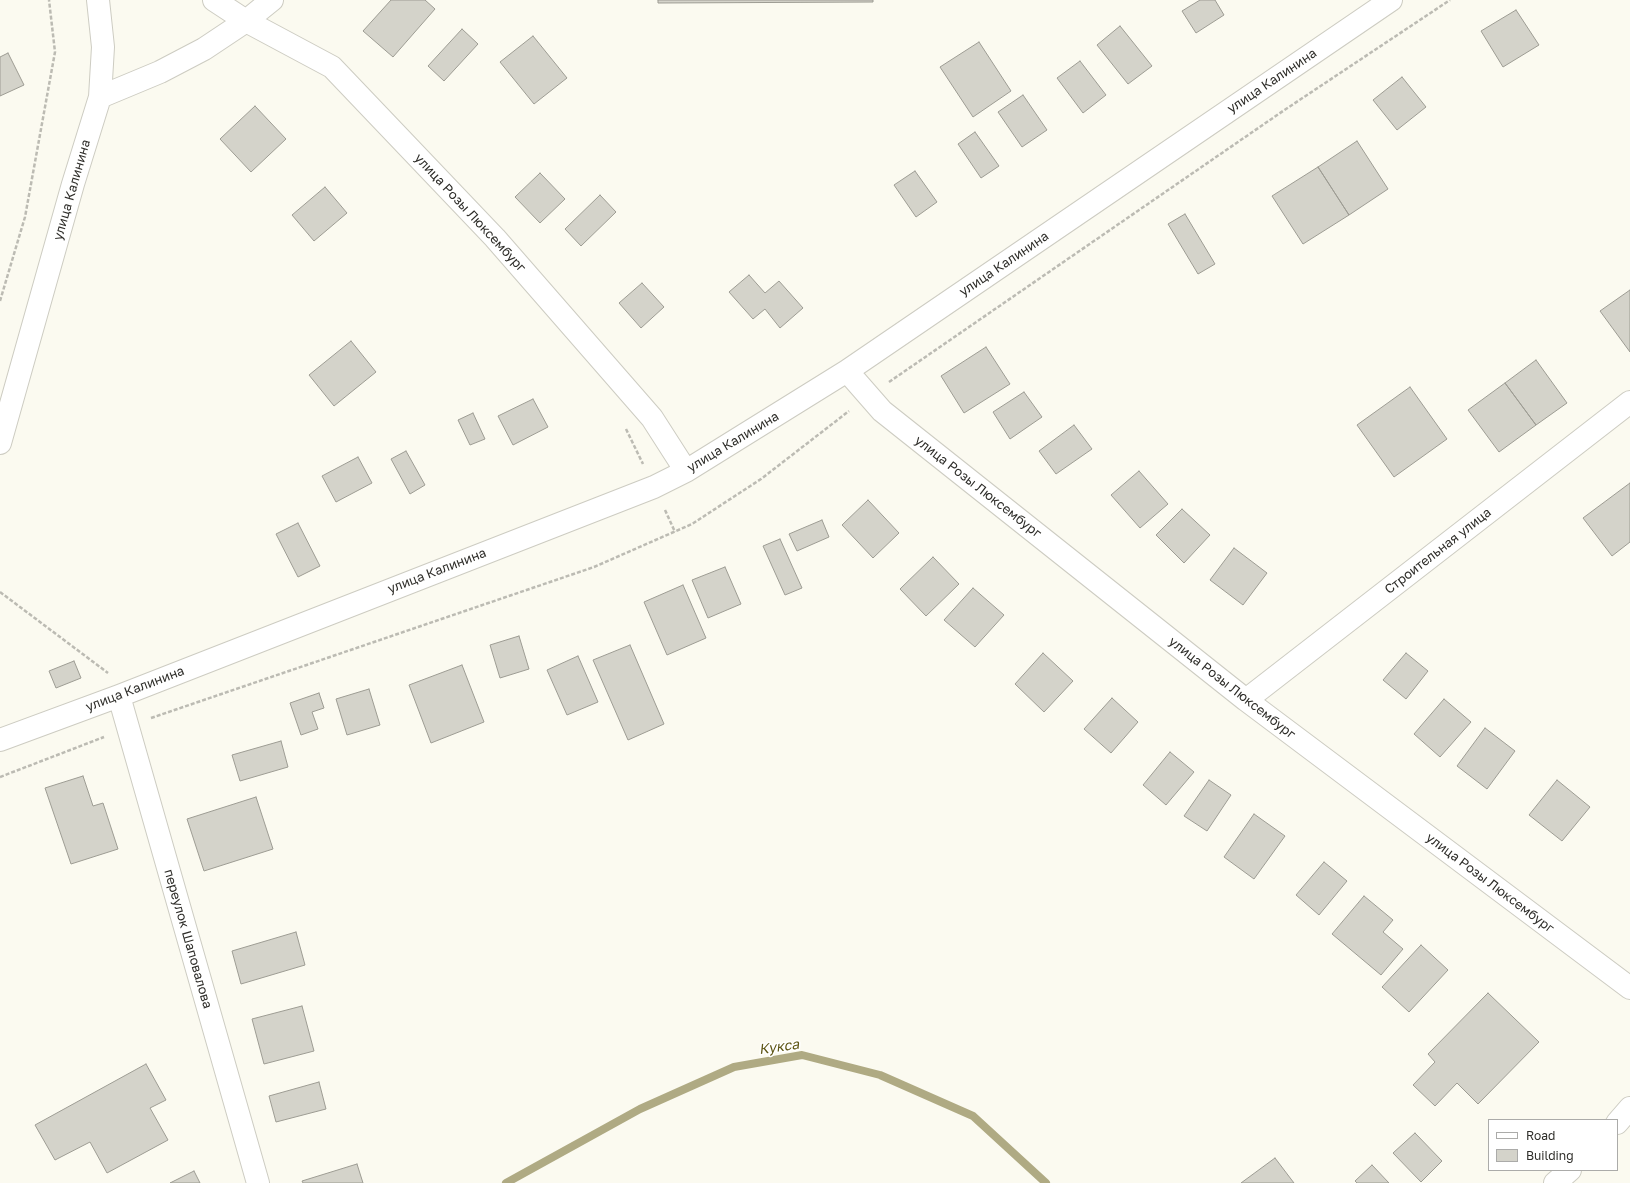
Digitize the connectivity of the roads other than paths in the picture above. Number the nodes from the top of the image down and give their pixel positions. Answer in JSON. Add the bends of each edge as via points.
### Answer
{"nodes":[{"id":1,"x":98,"y":0,"type":"edge"},
{"id":2,"x":214,"y":0,"type":"edge"},
{"id":3,"x":272,"y":0,"type":"edge"},
{"id":4,"x":1391,"y":0,"type":"edge"},
{"id":5,"x":246,"y":21,"type":"junction"},
{"id":6,"x":100,"y":97,"type":"junction"},
{"id":7,"x":847,"y":371,"type":"junction"},
{"id":8,"x":1630,"y":402,"type":"edge"},
{"id":9,"x":0,"y":443,"type":"edge"},
{"id":10,"x":686,"y":471,"type":"junction"},
{"id":11,"x":125,"y":693,"type":"junction"},
{"id":12,"x":1246,"y":700,"type":"junction"},
{"id":13,"x":0,"y":740,"type":"edge"},
{"id":14,"x":1630,"y":988,"type":"edge"},
{"id":15,"x":1630,"y":1108,"type":"edge"},
{"id":16,"x":1618,"y":1122,"type":"edge"},
{"id":17,"x":1569,"y":1171,"type":"edge"},
{"id":18,"x":258,"y":1183,"type":"edge"},
{"id":19,"x":1555,"y":1183,"type":"edge"}],
"edges":[{"from":1,"to":6,"type":"street","via":[[103,47]]},
{"from":2,"to":5,"type":"street","name":"улица Розы Люксембург"},
{"from":3,"to":5,"type":"street"},
{"from":4,"to":7,"type":"street","name":"улица Калинина"},
{"from":5,"to":6,"type":"street","via":[[204,49],[160,72]]},
{"from":5,"to":10,"type":"street","name":"улица Розы Люксембург","via":[[332,67],[495,238],[652,418]]},
{"from":6,"to":9,"type":"street","name":"улица Калинина"},
{"from":7,"to":10,"type":"street","name":"улица Калинина"},
{"from":7,"to":12,"type":"street","name":"улица Розы Люксембург","via":[[882,411]]},
{"from":8,"to":12,"type":"street","name":"Строительная улица"},
{"from":10,"to":11,"type":"street","name":"улица Калинина","via":[[654,487]]},
{"from":11,"to":13,"type":"street","name":"улица Калинина"},
{"from":11,"to":18,"type":"street","name":"переулок Шаповалова"},
{"from":12,"to":14,"type":"street","name":"улица Розы Люксембург"},
{"from":15,"to":16,"type":"street"},
{"from":17,"to":19,"type":"street"}]}
